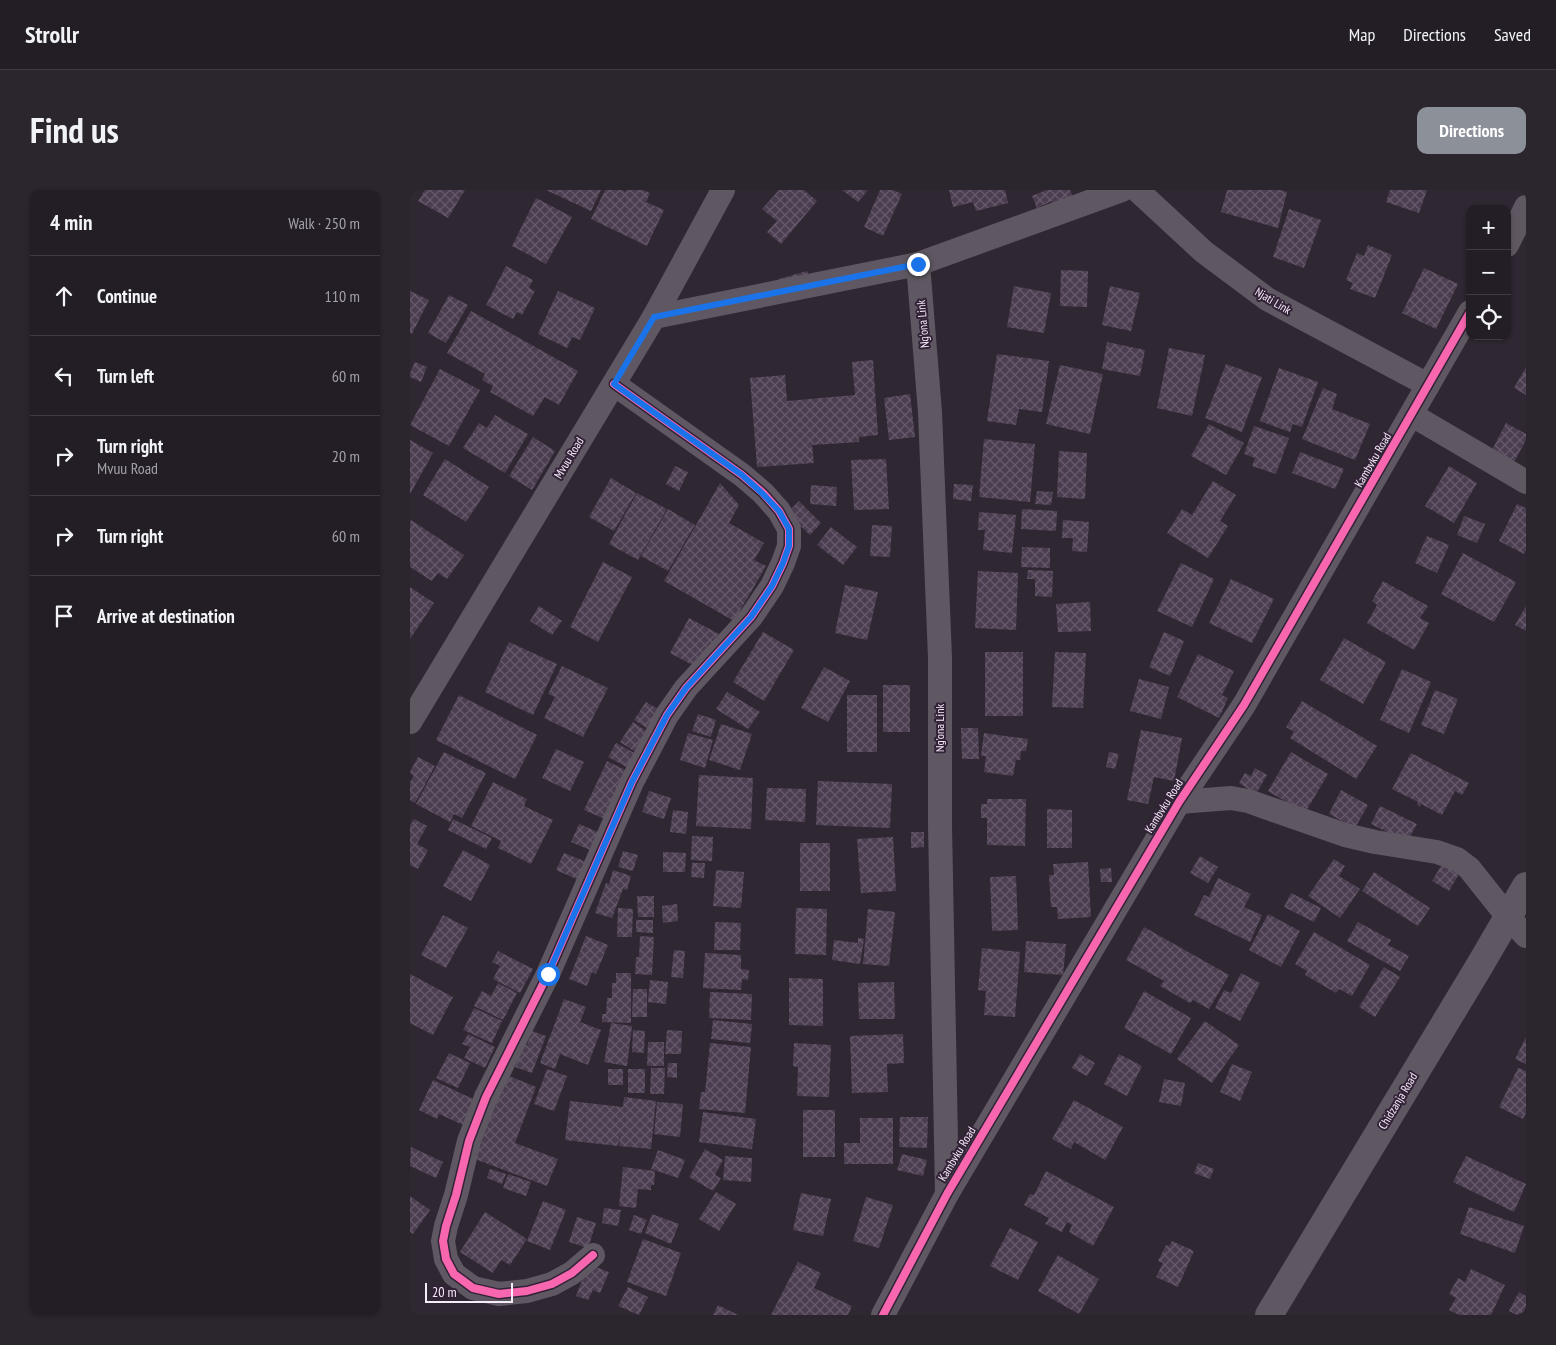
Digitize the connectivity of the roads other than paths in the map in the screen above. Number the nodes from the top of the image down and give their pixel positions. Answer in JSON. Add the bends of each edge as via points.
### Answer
{"nodes":[{"id":1,"x":723,"y":190,"type":"edge"},
{"id":2,"x":1122,"y":190,"type":"edge"},
{"id":3,"x":1137,"y":190,"type":"edge"},
{"id":4,"x":1526,"y":208,"type":"edge"},
{"id":5,"x":1511,"y":237,"type":"edge"},
{"id":6,"x":918,"y":264,"type":"junction"},
{"id":7,"x":654,"y":317,"type":"junction"},
{"id":8,"x":1466,"y":319,"type":"edge"},
{"id":9,"x":614,"y":384,"type":"junction"},
{"id":10,"x":1428,"y":385,"type":"junction"},
{"id":11,"x":1412,"y":415,"type":"junction"},
{"id":12,"x":1526,"y":482,"type":"edge"},
{"id":13,"x":410,"y":722,"type":"edge"},
{"id":14,"x":1179,"y":802,"type":"junction"},
{"id":15,"x":1526,"y":886,"type":"edge"},
{"id":16,"x":1517,"y":926,"type":"edge"},
{"id":17,"x":947,"y":1194,"type":"junction"},
{"id":18,"x":594,"y":1255,"type":"dead end"},
{"id":19,"x":883,"y":1315,"type":"edge"},
{"id":20,"x":1269,"y":1315,"type":"edge"}],
"edges":[{"from":1,"to":7,"type":"street","name":"Mvuu Road"},
{"from":2,"to":6,"type":"street"},
{"from":3,"to":10,"type":"street","name":"Njati Link","via":[[1204,252],[1267,300]]},
{"from":4,"to":5,"type":"street"},
{"from":6,"to":7,"type":"street"},
{"from":6,"to":17,"type":"street","name":"Ng'ona Link","via":[[930,412],[940,658]]},
{"from":7,"to":9,"type":"street","name":"Mvuu Road"},
{"from":8,"to":10,"type":"street","name":"Kambvku Road"},
{"from":9,"to":13,"type":"street","name":"Mvuu Road"},
{"from":9,"to":18,"type":"street","via":[[742,475],[763,494],[779,511],[789,529],[789,546],[772,586],[751,617],[686,688],[667,715],[632,782],[548,974],[486,1097],[469,1141],[443,1241],[446,1259],[454,1274],[473,1288],[500,1294],[552,1284]]},
{"from":10,"to":11,"type":"street","name":"Kambvku Road"},
{"from":11,"to":12,"type":"street"},
{"from":11,"to":14,"type":"street","name":"Kambvku Road","via":[[1244,705]]},
{"from":14,"to":16,"type":"street","via":[[1231,798],[1248,801],[1346,835],[1456,858],[1469,868]]},
{"from":14,"to":17,"type":"street","name":"Kambvku Road"},
{"from":15,"to":16,"type":"street","name":"Chidzanja Road"},
{"from":16,"to":20,"type":"street","name":"Chidzanja Road"},
{"from":17,"to":19,"type":"street","name":"Kambvku Road"}]}
